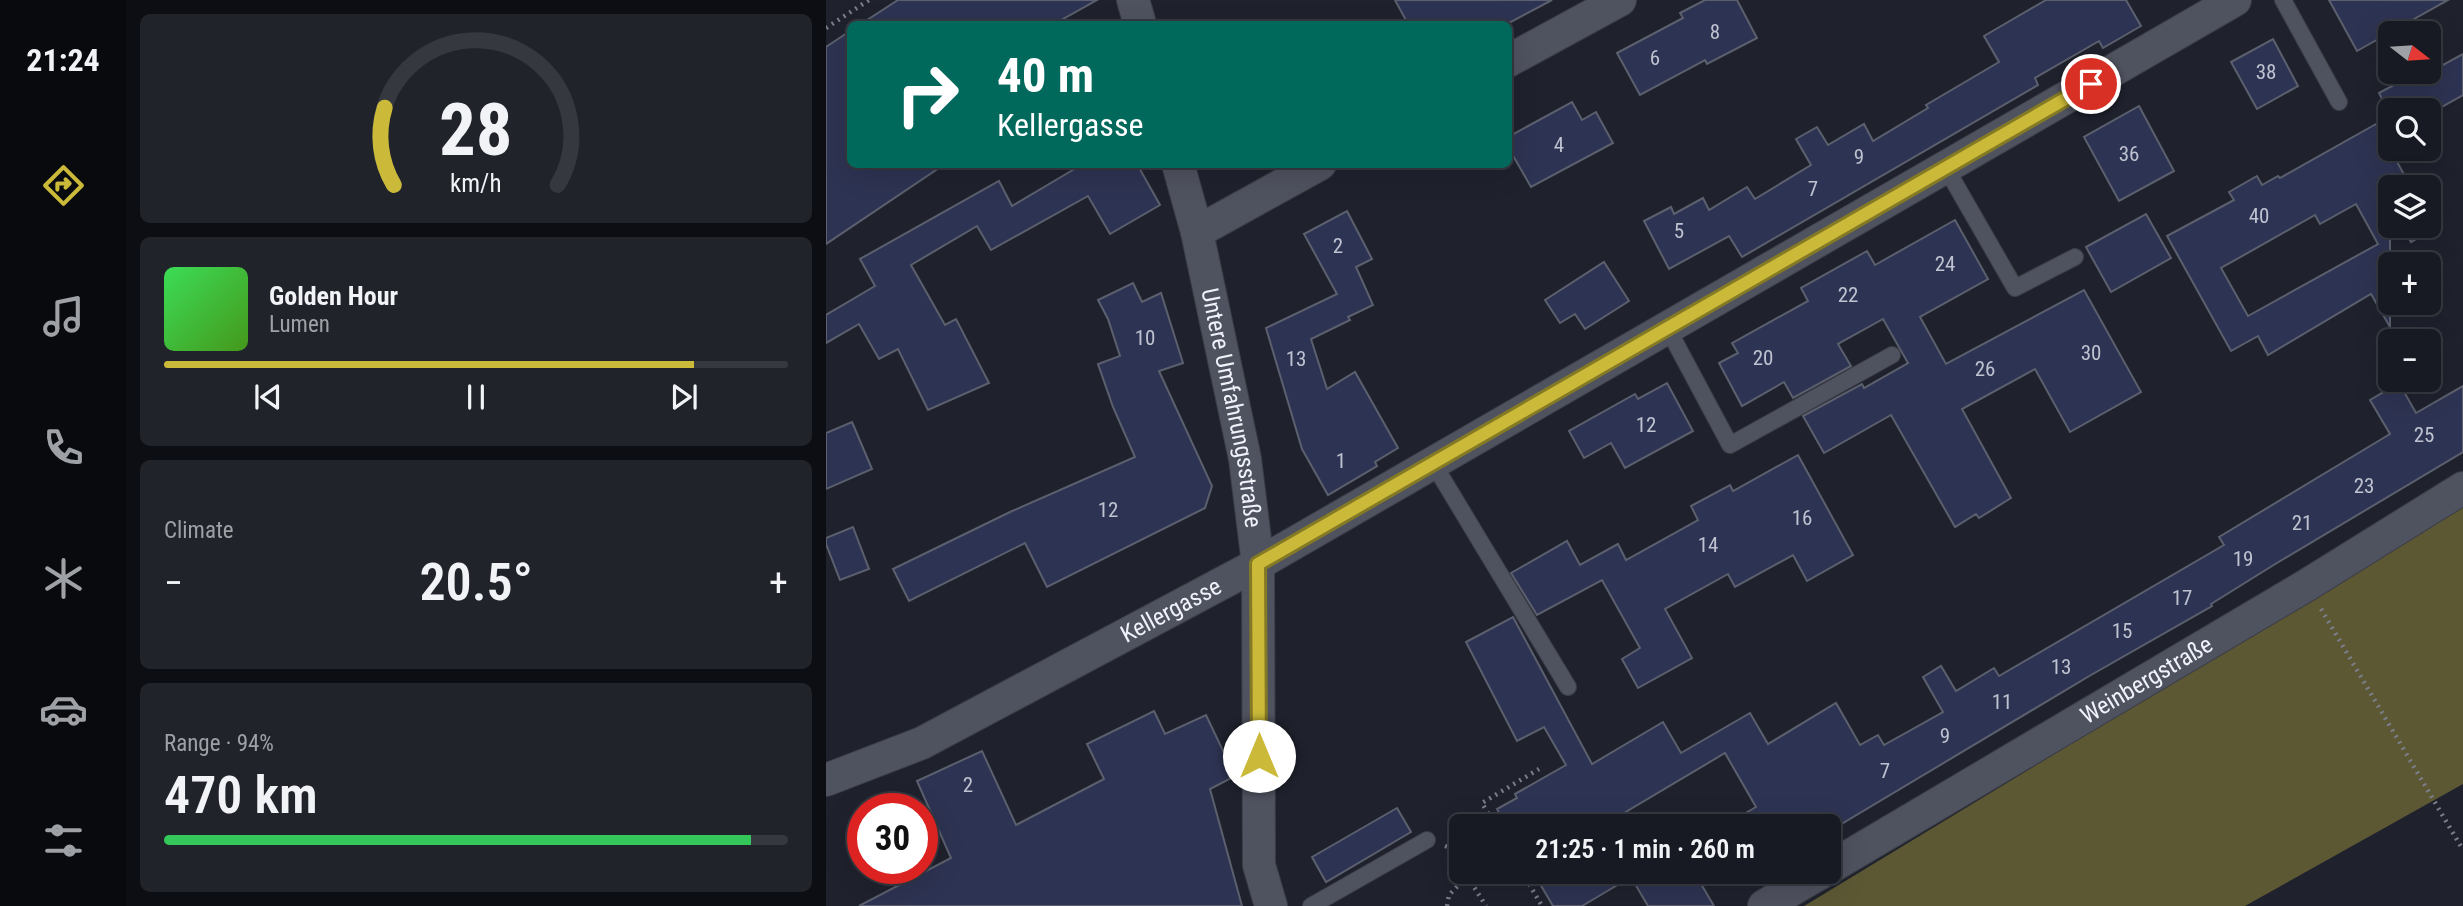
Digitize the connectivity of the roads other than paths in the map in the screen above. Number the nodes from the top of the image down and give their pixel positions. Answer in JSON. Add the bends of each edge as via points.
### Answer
{"nodes":[{"id":1,"x":1133,"y":0,"type":"edge"},
{"id":2,"x":1620,"y":0,"type":"edge"},
{"id":3,"x":2235,"y":0,"type":"edge"},
{"id":4,"x":2283,"y":0,"type":"edge"},
{"id":5,"x":1139,"y":21,"type":"edge"},
{"id":6,"x":1512,"y":59,"type":"edge"},
{"id":7,"x":2339,"y":102,"type":"dead end"},
{"id":8,"x":1179,"y":168,"type":"edge"},
{"id":9,"x":1313,"y":168,"type":"edge"},
{"id":10,"x":1946,"y":168,"type":"junction"},
{"id":11,"x":1196,"y":232,"type":"junction"},
{"id":12,"x":2075,"y":257,"type":"dead end"},
{"id":13,"x":1668,"y":329,"type":"junction"},
{"id":14,"x":1892,"y":355,"type":"dead end"},
{"id":15,"x":1433,"y":463,"type":"junction"},
{"id":16,"x":2463,"y":488,"type":"edge"},
{"id":17,"x":1258,"y":564,"type":"junction"},
{"id":18,"x":1568,"y":687,"type":"dead end"},
{"id":19,"x":826,"y":780,"type":"edge"},
{"id":20,"x":1427,"y":840,"type":"dead end"},
{"id":21,"x":1841,"y":860,"type":"edge"},
{"id":22,"x":1802,"y":884,"type":"edge"},
{"id":23,"x":1271,"y":906,"type":"edge"},
{"id":24,"x":1311,"y":906,"type":"edge"},
{"id":25,"x":1764,"y":906,"type":"edge"}],
"edges":[{"from":1,"to":5,"type":"street"},
{"from":2,"to":6,"type":"street"},
{"from":3,"to":10,"type":"street","name":"Kellergasse"},
{"from":4,"to":7,"type":"lane"},
{"from":8,"to":11,"type":"street","name":"Untere Umfahrungsstraße"},
{"from":9,"to":11,"type":"street"},
{"from":10,"to":12,"type":"lane","via":[[2015,288]]},
{"from":10,"to":13,"type":"street","name":"Kellergasse"},
{"from":11,"to":17,"type":"street","name":"Untere Umfahrungsstraße","via":[[1245,459]]},
{"from":13,"to":14,"type":"lane","via":[[1730,445]]},
{"from":13,"to":15,"type":"street","name":"Kellergasse"},
{"from":15,"to":17,"type":"street","name":"Kellergasse"},
{"from":15,"to":18,"type":"lane"},
{"from":16,"to":21,"type":"street","name":"Weinbergstraße"},
{"from":17,"to":19,"type":"street","name":"Kellergasse","via":[[922,743]]},
{"from":17,"to":23,"type":"street","name":"Untere Umfahrungsstraße","via":[[1259,865]]},
{"from":20,"to":24,"type":"lane"},
{"from":22,"to":25,"type":"street"}]}
